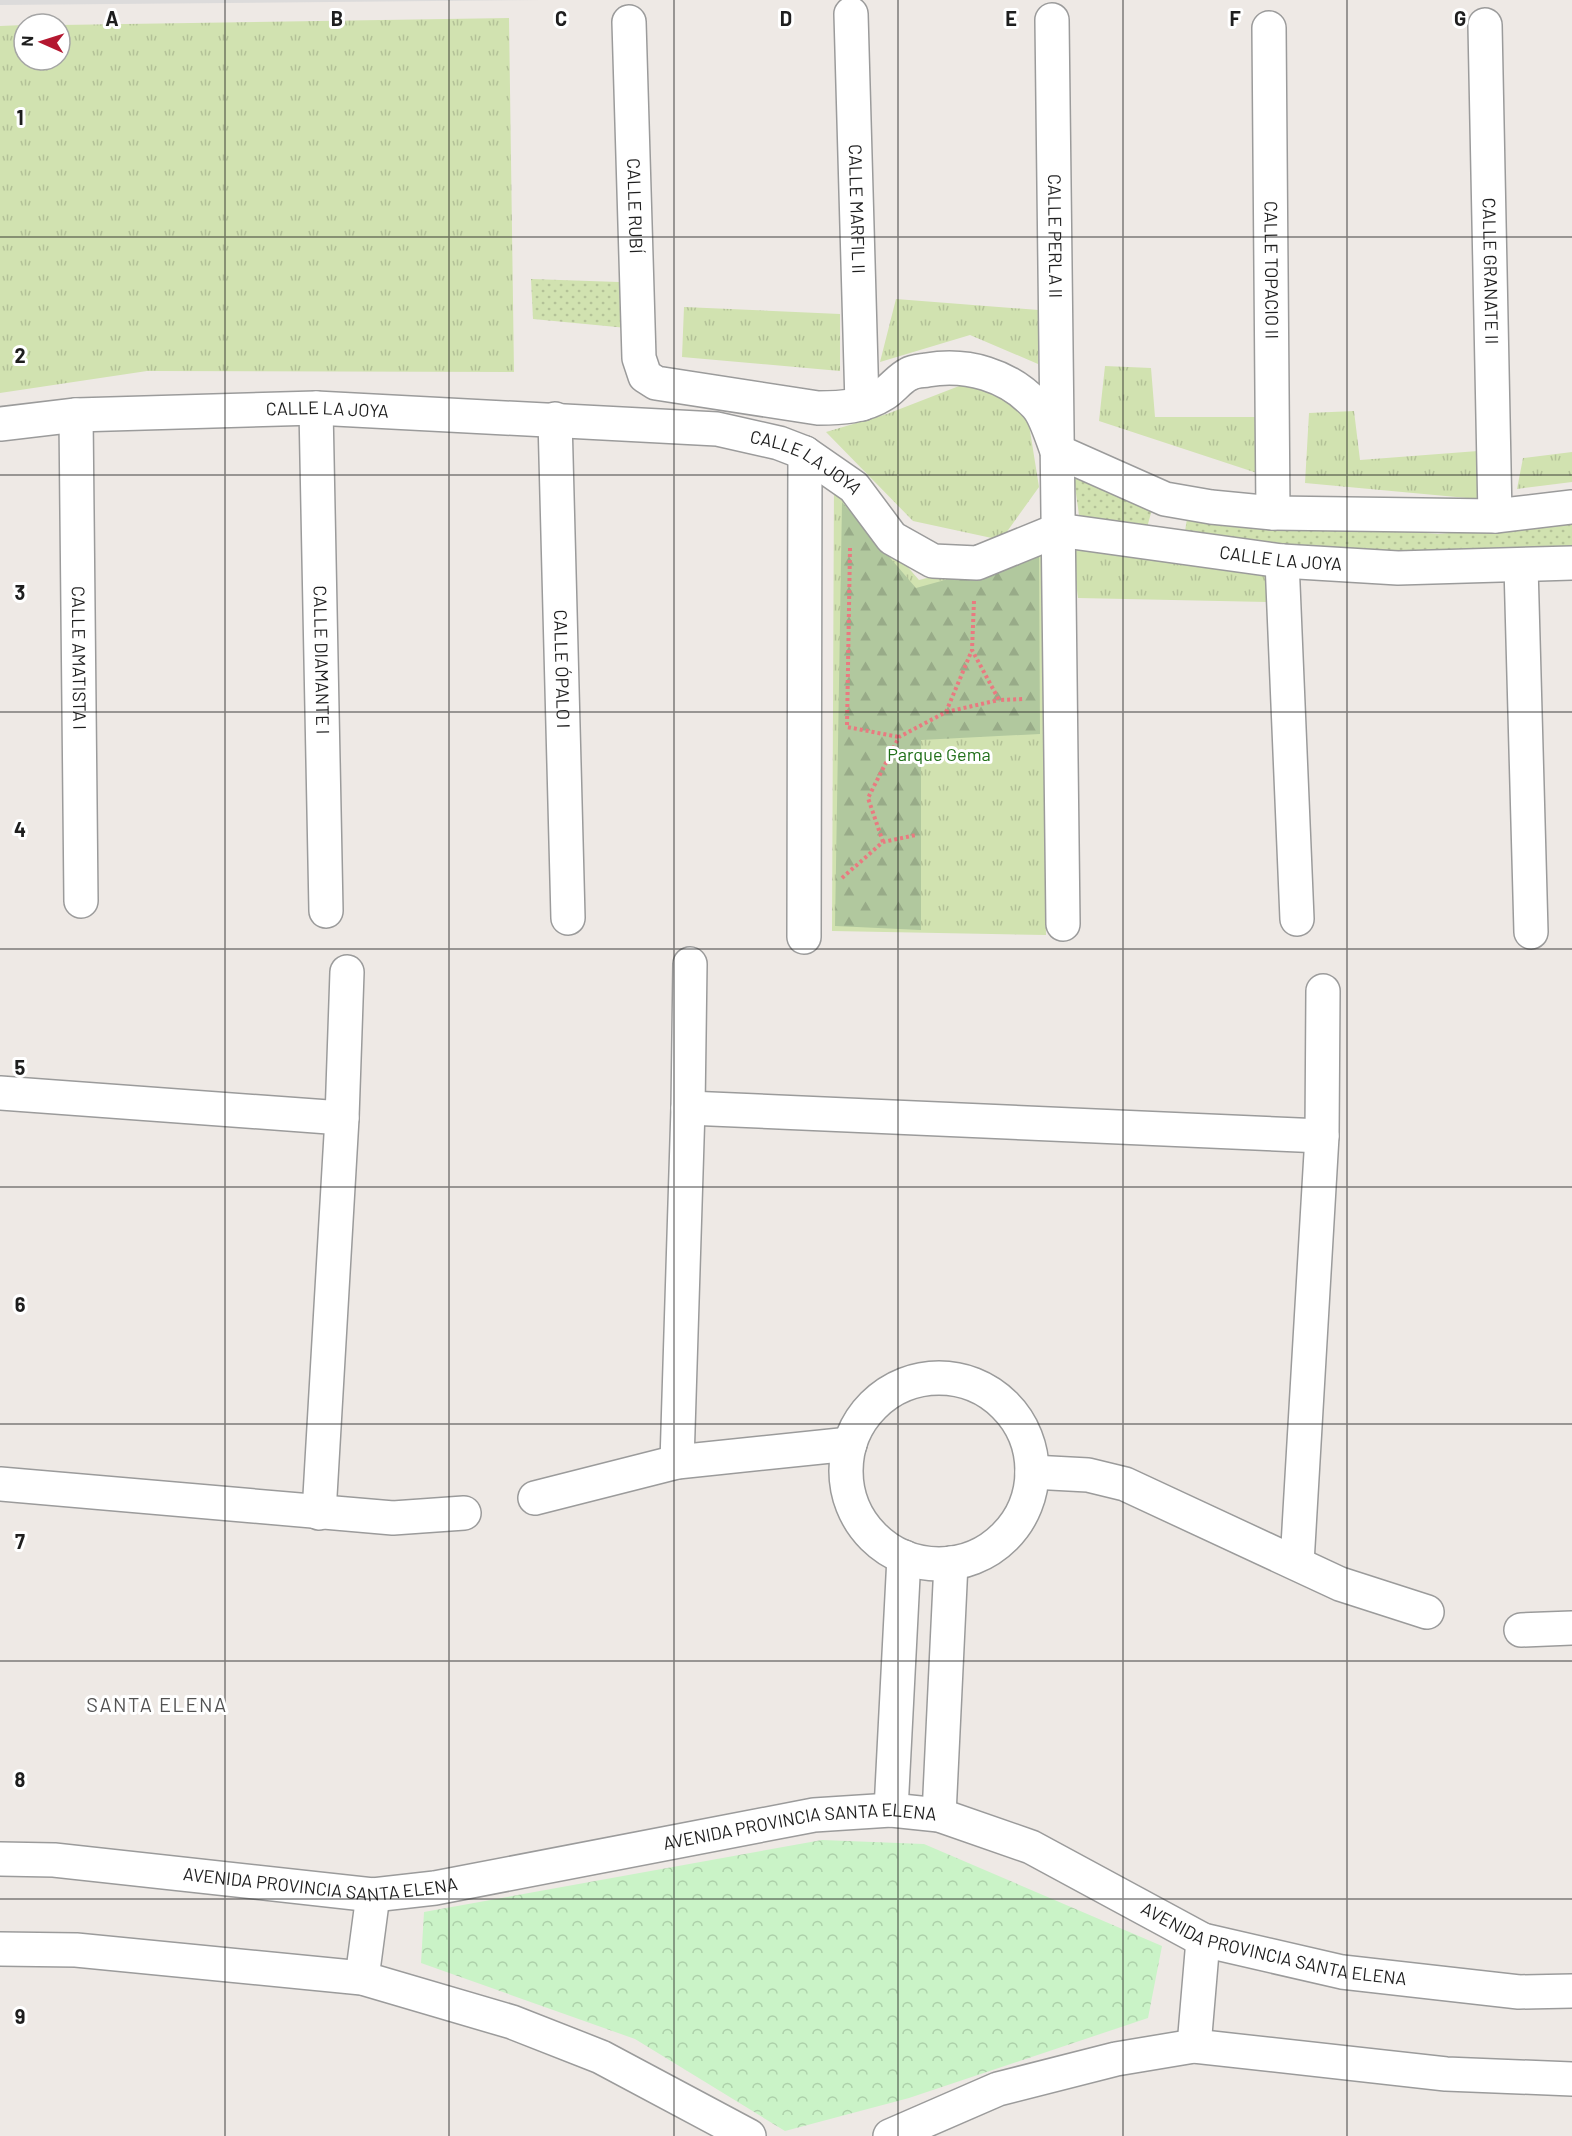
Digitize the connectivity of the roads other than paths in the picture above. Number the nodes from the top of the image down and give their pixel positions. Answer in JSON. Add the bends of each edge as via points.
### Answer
{"nodes":[{"id":1,"x":851,"y":14,"type":"dead end"},
{"id":2,"x":1052,"y":20,"type":"dead end"},
{"id":3,"x":629,"y":22,"type":"dead end"},
{"id":4,"x":1485,"y":25,"type":"dead end"},
{"id":5,"x":1269,"y":28,"type":"dead end"},
{"id":6,"x":862,"y":404,"type":"junction"},
{"id":7,"x":316,"y":408,"type":"junction"},
{"id":8,"x":76,"y":415,"type":"junction"},
{"id":9,"x":555,"y":419,"type":"junction"},
{"id":10,"x":0,"y":424,"type":"edge"},
{"id":11,"x":1057,"y":451,"type":"junction"},
{"id":12,"x":805,"y":453,"type":"junction"},
{"id":13,"x":1165,"y":498,"type":"junction"},
{"id":14,"x":1572,"y":507,"type":"edge"},
{"id":15,"x":1273,"y":513,"type":"junction"},
{"id":16,"x":1495,"y":516,"type":"junction"},
{"id":17,"x":1058,"y":530,"type":"junction"},
{"id":18,"x":1160,"y":545,"type":"junction"},
{"id":19,"x":1282,"y":561,"type":"junction"},
{"id":20,"x":1572,"y":563,"type":"edge"},
{"id":21,"x":1521,"y":566,"type":"junction"},
{"id":22,"x":81,"y":901,"type":"dead end"},
{"id":23,"x":326,"y":911,"type":"dead end"},
{"id":24,"x":567,"y":918,"type":"dead end"},
{"id":25,"x":1298,"y":920,"type":"dead end"},
{"id":26,"x":1063,"y":924,"type":"dead end"},
{"id":27,"x":1531,"y":932,"type":"dead end"},
{"id":28,"x":804,"y":937,"type":"dead end"},
{"id":29,"x":690,"y":964,"type":"dead end"},
{"id":30,"x":347,"y":972,"type":"dead end"},
{"id":31,"x":1323,"y":991,"type":"dead end"},
{"id":32,"x":0,"y":1093,"type":"edge"},
{"id":33,"x":688,"y":1108,"type":"junction"},
{"id":34,"x":342,"y":1118,"type":"junction"},
{"id":35,"x":1322,"y":1136,"type":"junction"},
{"id":36,"x":850,"y":1443,"type":"junction"},
{"id":37,"x":677,"y":1462,"type":"junction"},
{"id":38,"x":1032,"y":1473,"type":"junction"},
{"id":39,"x":0,"y":1484,"type":"edge"},
{"id":40,"x":535,"y":1498,"type":"dead end"},
{"id":41,"x":319,"y":1513,"type":"junction"},
{"id":42,"x":464,"y":1513,"type":"dead end"},
{"id":43,"x":903,"y":1557,"type":"junction"},
{"id":44,"x":951,"y":1563,"type":"junction"},
{"id":45,"x":1297,"y":1563,"type":"junction"},
{"id":46,"x":1427,"y":1612,"type":"dead end"},
{"id":47,"x":1572,"y":1628,"type":"edge"},
{"id":48,"x":1521,"y":1630,"type":"dead end"},
{"id":49,"x":891,"y":1810,"type":"junction"},
{"id":50,"x":939,"y":1815,"type":"junction"},
{"id":51,"x":0,"y":1859,"type":"edge"},
{"id":52,"x":373,"y":1895,"type":"junction"},
{"id":53,"x":1203,"y":1940,"type":"junction"},
{"id":54,"x":0,"y":1949,"type":"edge"},
{"id":55,"x":362,"y":1978,"type":"junction"},
{"id":56,"x":1572,"y":1991,"type":"edge"},
{"id":57,"x":1194,"y":2046,"type":"junction"},
{"id":58,"x":1572,"y":2079,"type":"edge"},
{"id":59,"x":749,"y":2136,"type":"edge"},
{"id":60,"x":890,"y":2136,"type":"edge"}],
"edges":[{"from":1,"to":6,"type":"street","name":"CALLE MARFIL II"},
{"from":2,"to":11,"type":"street","name":"CALLE PERLA II"},
{"from":3,"to":6,"type":"street","name":"CALLE RUBÍ","via":[[639,358],[645,376],[656,383],[818,408]]},
{"from":4,"to":16,"type":"street","name":"CALLE GRANATE II"},
{"from":5,"to":15,"type":"street","name":"CALLE TOPACIO II"},
{"from":6,"to":11,"type":"street","via":[[883,395],[909,374],[967,368],[995,376],[1037,406]]},
{"from":7,"to":8,"type":"street","name":"CALLE LA JOYA"},
{"from":7,"to":9,"type":"street","name":"CALLE LA JOYA"},
{"from":7,"to":23,"type":"street","name":"CALLE DIAMANTE I"},
{"from":8,"to":10,"type":"street","name":"CALLE LA JOYA"},
{"from":8,"to":22,"type":"street","name":"CALLE AMATISTA I"},
{"from":9,"to":12,"type":"street","name":"CALLE LA JOYA","via":[[717,429]]},
{"from":9,"to":24,"type":"street","name":"CALLE ÓPALO I"},
{"from":11,"to":13,"type":"street"},
{"from":11,"to":17,"type":"street","name":"CALLE PERLA II"},
{"from":12,"to":17,"type":"street","name":"CALLE LA JOYA","via":[[854,487],[892,538],[933,561],[977,563]]},
{"from":12,"to":28,"type":"street"},
{"from":13,"to":15,"type":"street"},
{"from":13,"to":18,"type":"street"},
{"from":14,"to":16,"type":"street"},
{"from":15,"to":16,"type":"street"},
{"from":17,"to":18,"type":"street","name":"CALLE LA JOYA"},
{"from":17,"to":26,"type":"street","name":"CALLE PERLA II"},
{"from":18,"to":19,"type":"street","name":"CALLE LA JOYA"},
{"from":19,"to":21,"type":"street","name":"CALLE LA JOYA","via":[[1398,568]]},
{"from":19,"to":25,"type":"street"},
{"from":20,"to":21,"type":"street","name":"CALLE LA JOYA"},
{"from":21,"to":27,"type":"street"},
{"from":29,"to":33,"type":"street"},
{"from":30,"to":34,"type":"street"},
{"from":31,"to":35,"type":"street"},
{"from":32,"to":34,"type":"street"},
{"from":33,"to":35,"type":"street"},
{"from":33,"to":37,"type":"street"},
{"from":34,"to":41,"type":"street"},
{"from":35,"to":45,"type":"street"},
{"from":36,"to":37,"type":"street"},
{"from":36,"to":38,"type":"street","via":[[863,1417],[884,1396],[910,1382],[939,1378],[968,1382],[994,1395],[1016,1417],[1028,1443]]},
{"from":36,"to":43,"type":"street","via":[[846,1470],[850,1498],[862,1522],[880,1543]]},
{"from":37,"to":40,"type":"street"},
{"from":38,"to":44,"type":"street","via":[[1028,1499],[1017,1523],[999,1543],[976,1556]]},
{"from":38,"to":45,"type":"street","via":[[1088,1475],[1125,1485]]},
{"from":39,"to":41,"type":"street"},
{"from":41,"to":42,"type":"street","via":[[393,1518]]},
{"from":43,"to":44,"type":"street"},
{"from":43,"to":49,"type":"street"},
{"from":44,"to":50,"type":"street"},
{"from":45,"to":46,"type":"street","via":[[1340,1584]]},
{"from":47,"to":48,"type":"street"},
{"from":49,"to":50,"type":"street","name":"AVENIDA PROVINCIA SANTA ELENA"},
{"from":49,"to":52,"type":"street","name":"AVENIDA PROVINCIA SANTA ELENA","via":[[814,1815],[435,1888]]},
{"from":50,"to":53,"type":"street","name":"AVENIDA PROVINCIA SANTA ELENA","via":[[1031,1847]]},
{"from":51,"to":52,"type":"street","name":"AVENIDA PROVINCIA SANTA ELENA","via":[[54,1860]]},
{"from":52,"to":55,"type":"street"},
{"from":53,"to":56,"type":"street","name":"AVENIDA PROVINCIA SANTA ELENA","via":[[1342,1972],[1519,1992]]},
{"from":53,"to":57,"type":"street"},
{"from":54,"to":55,"type":"street","via":[[76,1950]]},
{"from":55,"to":59,"type":"street","via":[[512,2022],[601,2057]]},
{"from":57,"to":58,"type":"street","via":[[1446,2074]]},
{"from":57,"to":60,"type":"street","via":[[1116,2059],[998,2090]]}]}
